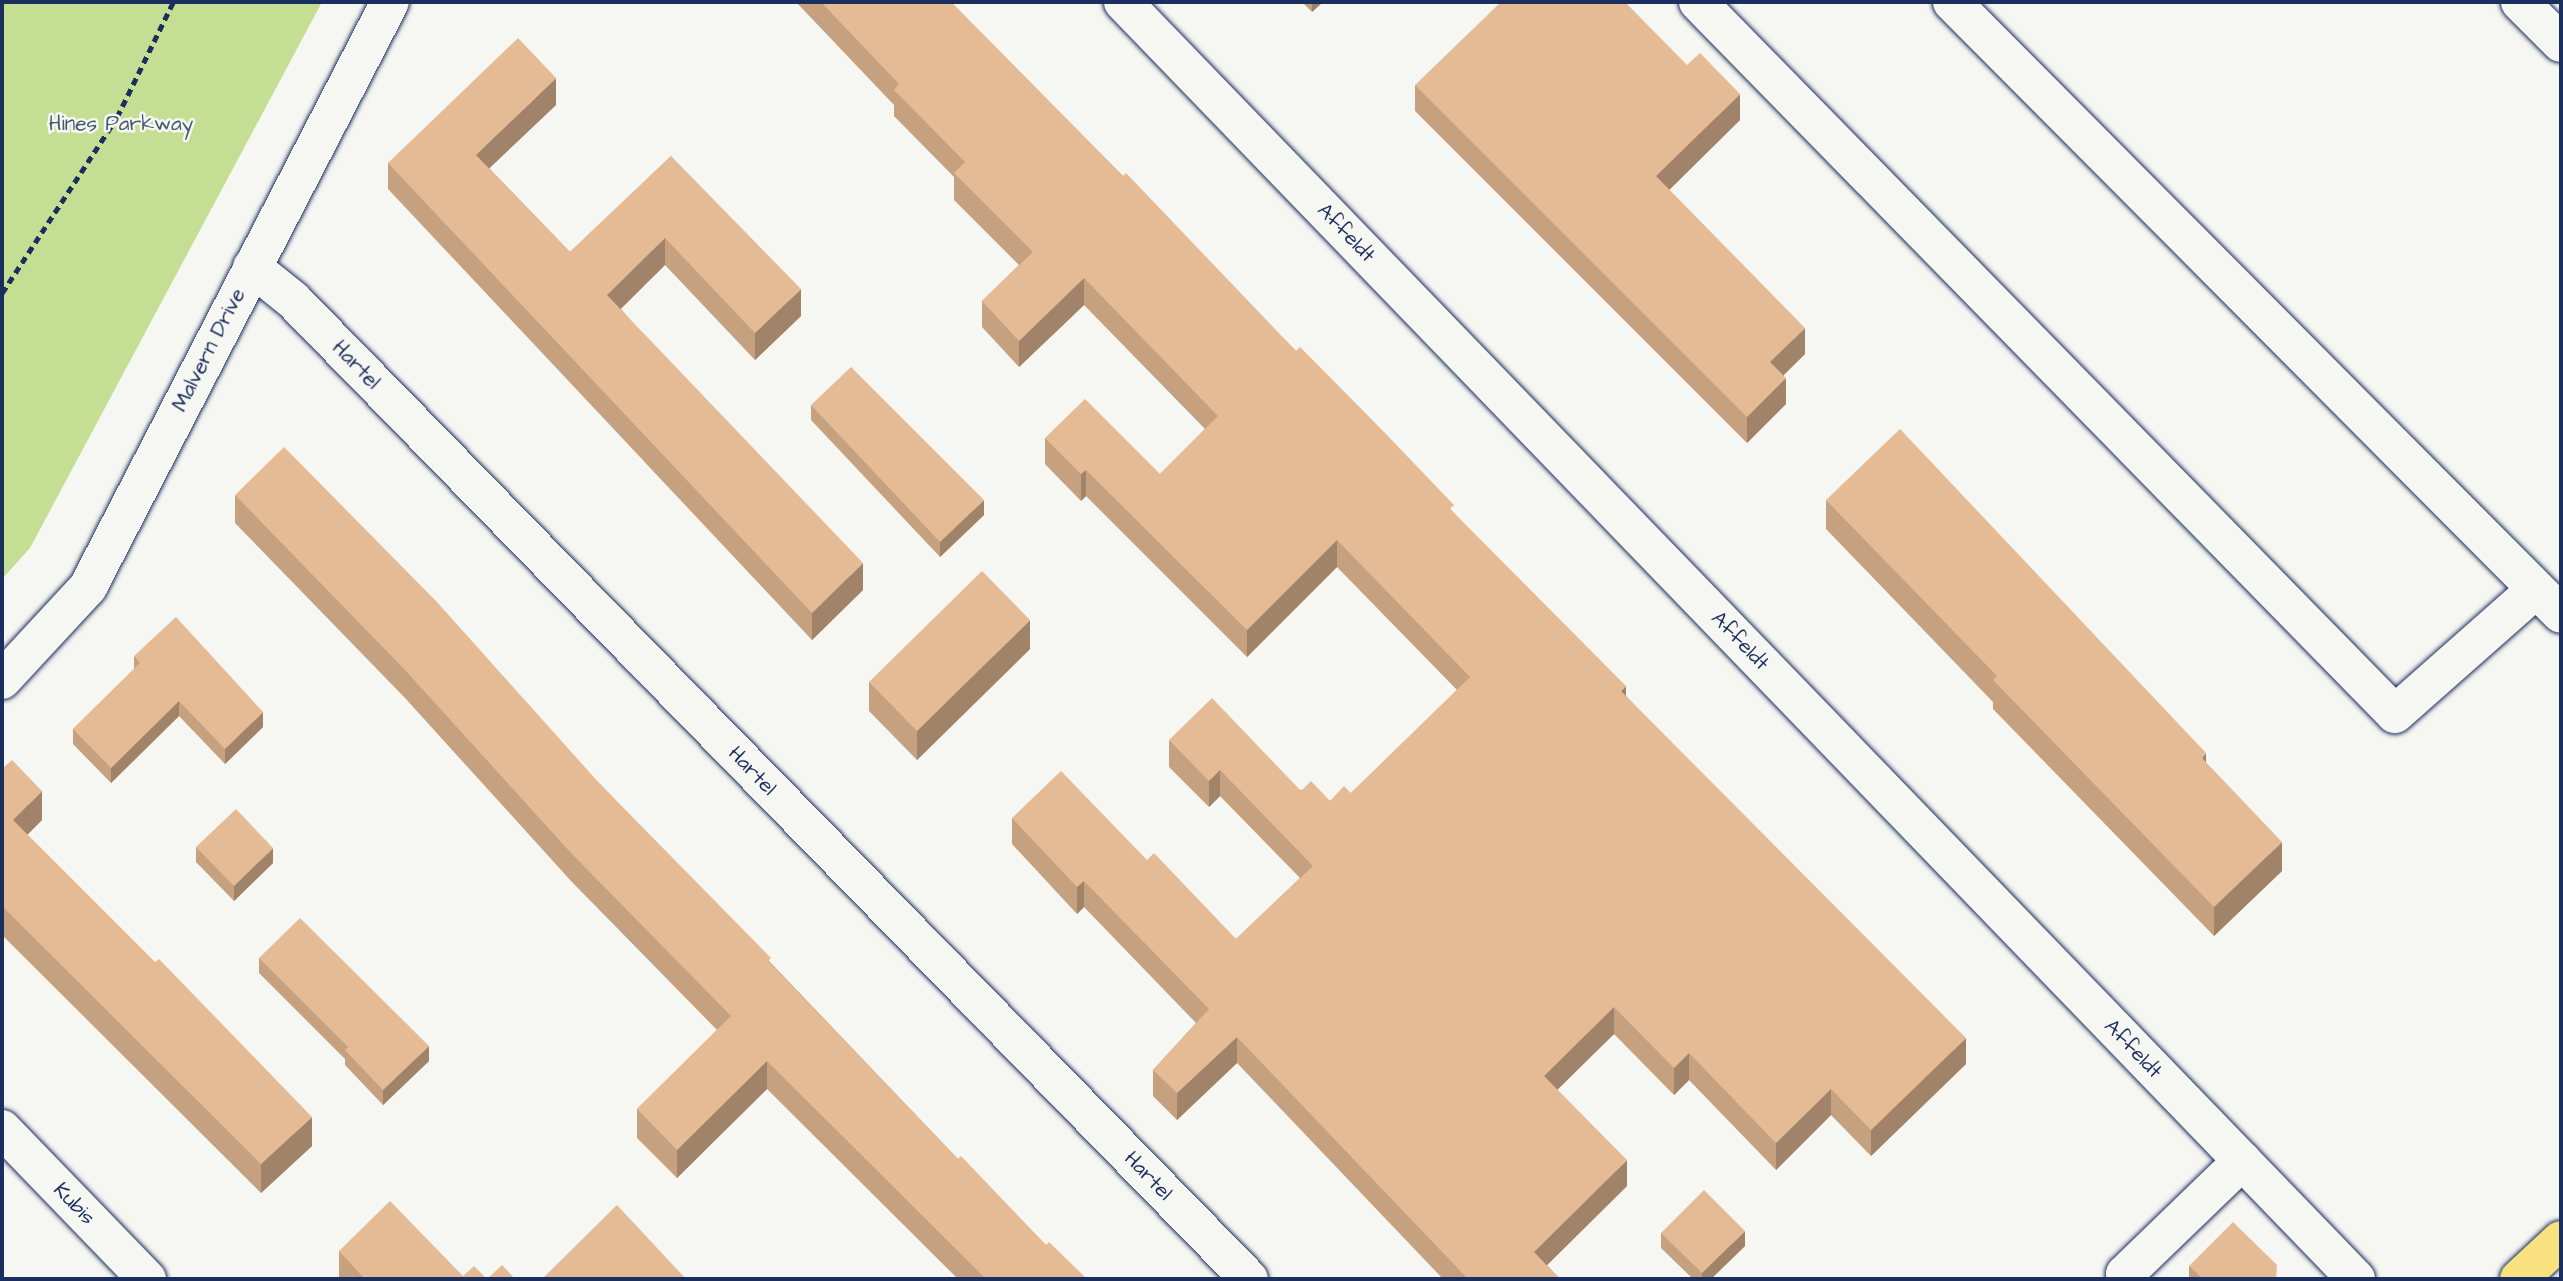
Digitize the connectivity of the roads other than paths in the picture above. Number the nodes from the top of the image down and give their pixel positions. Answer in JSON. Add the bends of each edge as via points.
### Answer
{"nodes":[{"id":1,"x":390,"y":2,"type":"edge"},
{"id":2,"x":1123,"y":2,"type":"edge"},
{"id":3,"x":1698,"y":2,"type":"edge"},
{"id":4,"x":1952,"y":2,"type":"edge"},
{"id":5,"x":2520,"y":2,"type":"edge"},
{"id":6,"x":2561,"y":43,"type":"edge"},
{"id":7,"x":251,"y":267,"type":"junction"},
{"id":8,"x":2548,"y":602,"type":"edge"},
{"id":9,"x":2,"y":680,"type":"edge"},
{"id":10,"x":2,"y":1129,"type":"edge"},
{"id":11,"x":2242,"y":1161,"type":"junction"},
{"id":12,"x":2561,"y":1240,"type":"edge"},
{"id":13,"x":147,"y":1279,"type":"edge"},
{"id":14,"x":1249,"y":1279,"type":"edge"},
{"id":15,"x":2130,"y":1279,"type":"edge"},
{"id":16,"x":2356,"y":1279,"type":"edge"},
{"id":17,"x":2519,"y":1279,"type":"edge"}],
"edges":[{"from":1,"to":7,"type":"street","name":"Malvern Drive"},
{"from":2,"to":11,"type":"street","name":"Affeldt"},
{"from":3,"to":8,"type":"street","via":[[2395,714]]},
{"from":4,"to":8,"type":"street"},
{"from":5,"to":6,"type":"street"},
{"from":7,"to":9,"type":"street","name":"Malvern Drive","via":[[88,587]]},
{"from":7,"to":14,"type":"street","name":"Hartel","via":[[293,300]]},
{"from":10,"to":13,"type":"street","name":"Kubis"},
{"from":11,"to":15,"type":"street","via":[[2125,1273]]},
{"from":11,"to":16,"type":"street","name":"Affeldt"},
{"from":12,"to":17,"type":"main road"}]}
